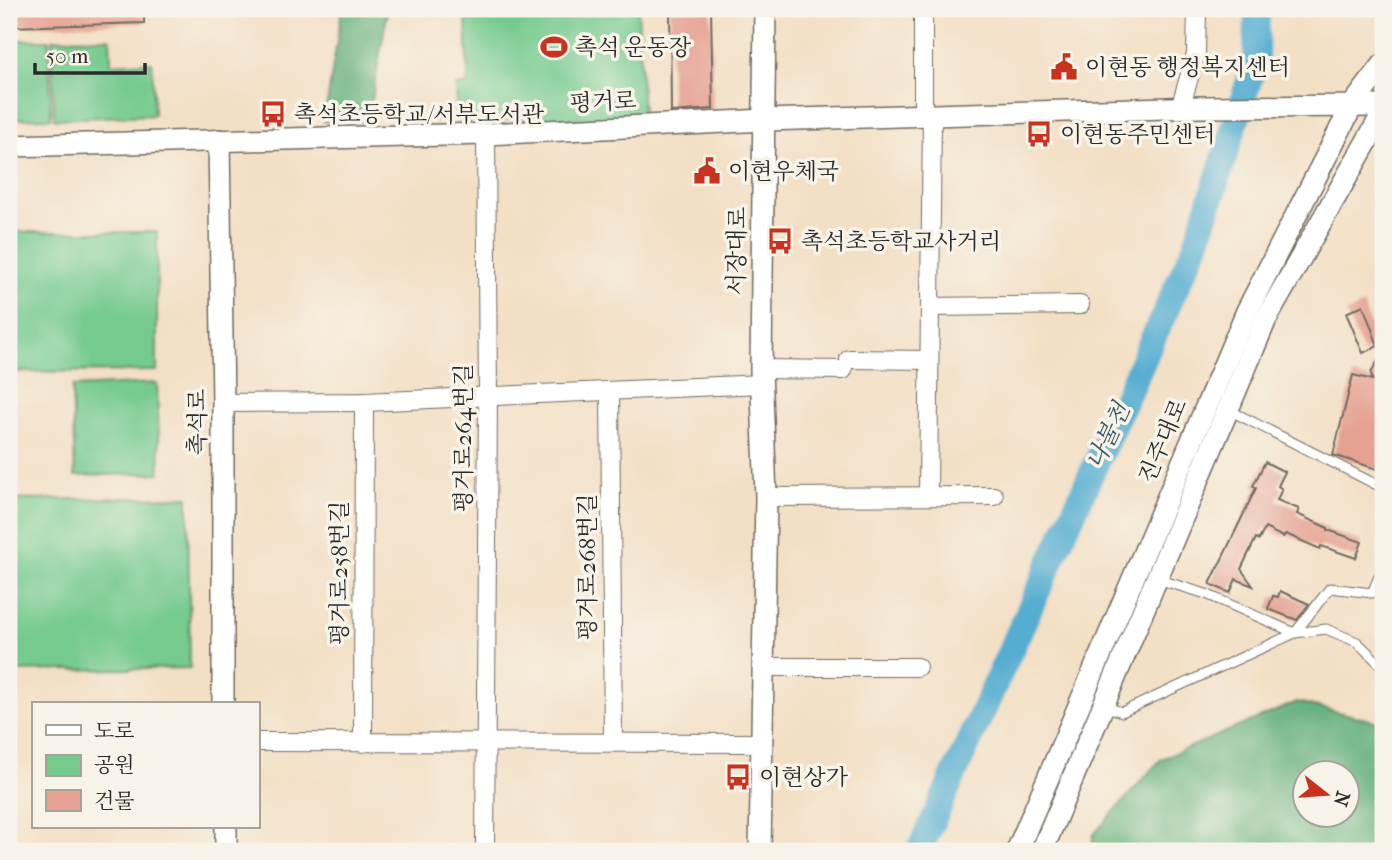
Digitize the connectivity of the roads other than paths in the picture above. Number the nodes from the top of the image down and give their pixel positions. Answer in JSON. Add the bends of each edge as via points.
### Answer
{"nodes":[{"id":1,"x":765,"y":9,"type":"edge"},
{"id":2,"x":923,"y":9,"type":"edge"},
{"id":3,"x":1197,"y":9,"type":"edge"},
{"id":4,"x":1383,"y":65,"type":"edge"},
{"id":5,"x":1352,"y":106,"type":"junction"},
{"id":6,"x":1383,"y":106,"type":"edge"},
{"id":7,"x":1190,"y":107,"type":"junction"},
{"id":8,"x":1383,"y":113,"type":"edge"},
{"id":9,"x":927,"y":115,"type":"junction"},
{"id":10,"x":765,"y":120,"type":"junction"},
{"id":11,"x":486,"y":134,"type":"junction"},
{"id":12,"x":219,"y":140,"type":"junction"},
{"id":13,"x":9,"y":146,"type":"edge"},
{"id":14,"x":1080,"y":305,"type":"dead end"},
{"id":15,"x":930,"y":307,"type":"junction"},
{"id":16,"x":929,"y":360,"type":"junction"},
{"id":17,"x":762,"y":376,"type":"junction"},
{"id":18,"x":610,"y":392,"type":"junction"},
{"id":19,"x":488,"y":396,"type":"junction"},
{"id":20,"x":364,"y":402,"type":"junction"},
{"id":21,"x":223,"y":403,"type":"junction"},
{"id":22,"x":1227,"y":410,"type":"junction"},
{"id":23,"x":1383,"y":488,"type":"edge"},
{"id":24,"x":928,"y":496,"type":"junction"},
{"id":25,"x":994,"y":496,"type":"dead end"},
{"id":26,"x":766,"y":497,"type":"junction"},
{"id":27,"x":1383,"y":567,"type":"edge"},
{"id":28,"x":1157,"y":579,"type":"junction"},
{"id":29,"x":1295,"y":632,"type":"junction"},
{"id":30,"x":762,"y":667,"type":"junction"},
{"id":31,"x":917,"y":667,"type":"dead end"},
{"id":32,"x":1383,"y":667,"type":"edge"},
{"id":33,"x":223,"y":702,"type":"edge"},
{"id":34,"x":1104,"y":706,"type":"junction"},
{"id":35,"x":259,"y":742,"type":"edge"},
{"id":36,"x":613,"y":742,"type":"junction"},
{"id":37,"x":363,"y":743,"type":"junction"},
{"id":38,"x":485,"y":743,"type":"junction"},
{"id":39,"x":762,"y":743,"type":"junction"},
{"id":40,"x":226,"y":828,"type":"edge"},
{"id":41,"x":226,"y":851,"type":"edge"},
{"id":42,"x":485,"y":851,"type":"edge"},
{"id":43,"x":760,"y":851,"type":"edge"},
{"id":44,"x":1017,"y":851,"type":"edge"},
{"id":45,"x":1042,"y":851,"type":"edge"}],
"edges":[{"from":1,"to":10,"type":"street","name":"서장대로"},
{"from":2,"to":9,"type":"street"},
{"from":3,"to":7,"type":"street"},
{"from":4,"to":5,"type":"street","name":"진주대로"},
{"from":5,"to":6,"type":"street"},
{"from":5,"to":7,"type":"street","name":"평거로"},
{"from":5,"to":44,"type":"street","name":"진주대로","via":[[1247,311]]},
{"from":7,"to":9,"type":"street","name":"평거로"},
{"from":8,"to":22,"type":"street","name":"진주대로","via":[[1266,319]]},
{"from":9,"to":10,"type":"street","name":"평거로"},
{"from":9,"to":15,"type":"street"},
{"from":10,"to":11,"type":"street","name":"평거로"},
{"from":10,"to":17,"type":"street","name":"서장대로"},
{"from":11,"to":12,"type":"street","name":"평거로"},
{"from":11,"to":19,"type":"street","name":"평거로264번길"},
{"from":12,"to":13,"type":"street","name":"평거로"},
{"from":12,"to":21,"type":"street","name":"촉석로"},
{"from":14,"to":15,"type":"street"},
{"from":15,"to":16,"type":"street"},
{"from":16,"to":17,"type":"street"},
{"from":16,"to":24,"type":"street"},
{"from":17,"to":18,"type":"street"},
{"from":17,"to":26,"type":"street","name":"서장대로"},
{"from":18,"to":19,"type":"street"},
{"from":18,"to":36,"type":"street","name":"평거로268번길"},
{"from":19,"to":20,"type":"street"},
{"from":19,"to":38,"type":"street","name":"평거로264번길"},
{"from":20,"to":21,"type":"street"},
{"from":20,"to":37,"type":"street","name":"평거로258번길"},
{"from":21,"to":33,"type":"street","name":"촉석로"},
{"from":22,"to":23,"type":"lane"},
{"from":22,"to":28,"type":"street","name":"진주대로"},
{"from":24,"to":25,"type":"street"},
{"from":24,"to":26,"type":"street"},
{"from":26,"to":30,"type":"street","name":"서장대로"},
{"from":27,"to":29,"type":"lane","via":[[1372,593],[1330,588]]},
{"from":28,"to":29,"type":"lane","via":[[1206,594]]},
{"from":28,"to":34,"type":"street","name":"진주대로"},
{"from":29,"to":32,"type":"lane","via":[[1326,629],[1357,642]]},
{"from":29,"to":34,"type":"lane","via":[[1122,712]]},
{"from":30,"to":31,"type":"street"},
{"from":30,"to":39,"type":"street","name":"서장대로"},
{"from":34,"to":45,"type":"street","name":"진주대로"},
{"from":35,"to":37,"type":"street"},
{"from":36,"to":38,"type":"street"},
{"from":36,"to":39,"type":"street"},
{"from":37,"to":38,"type":"street"},
{"from":38,"to":42,"type":"street","name":"평거로264번길"},
{"from":39,"to":43,"type":"street","name":"서장대로"},
{"from":40,"to":41,"type":"street"}]}
